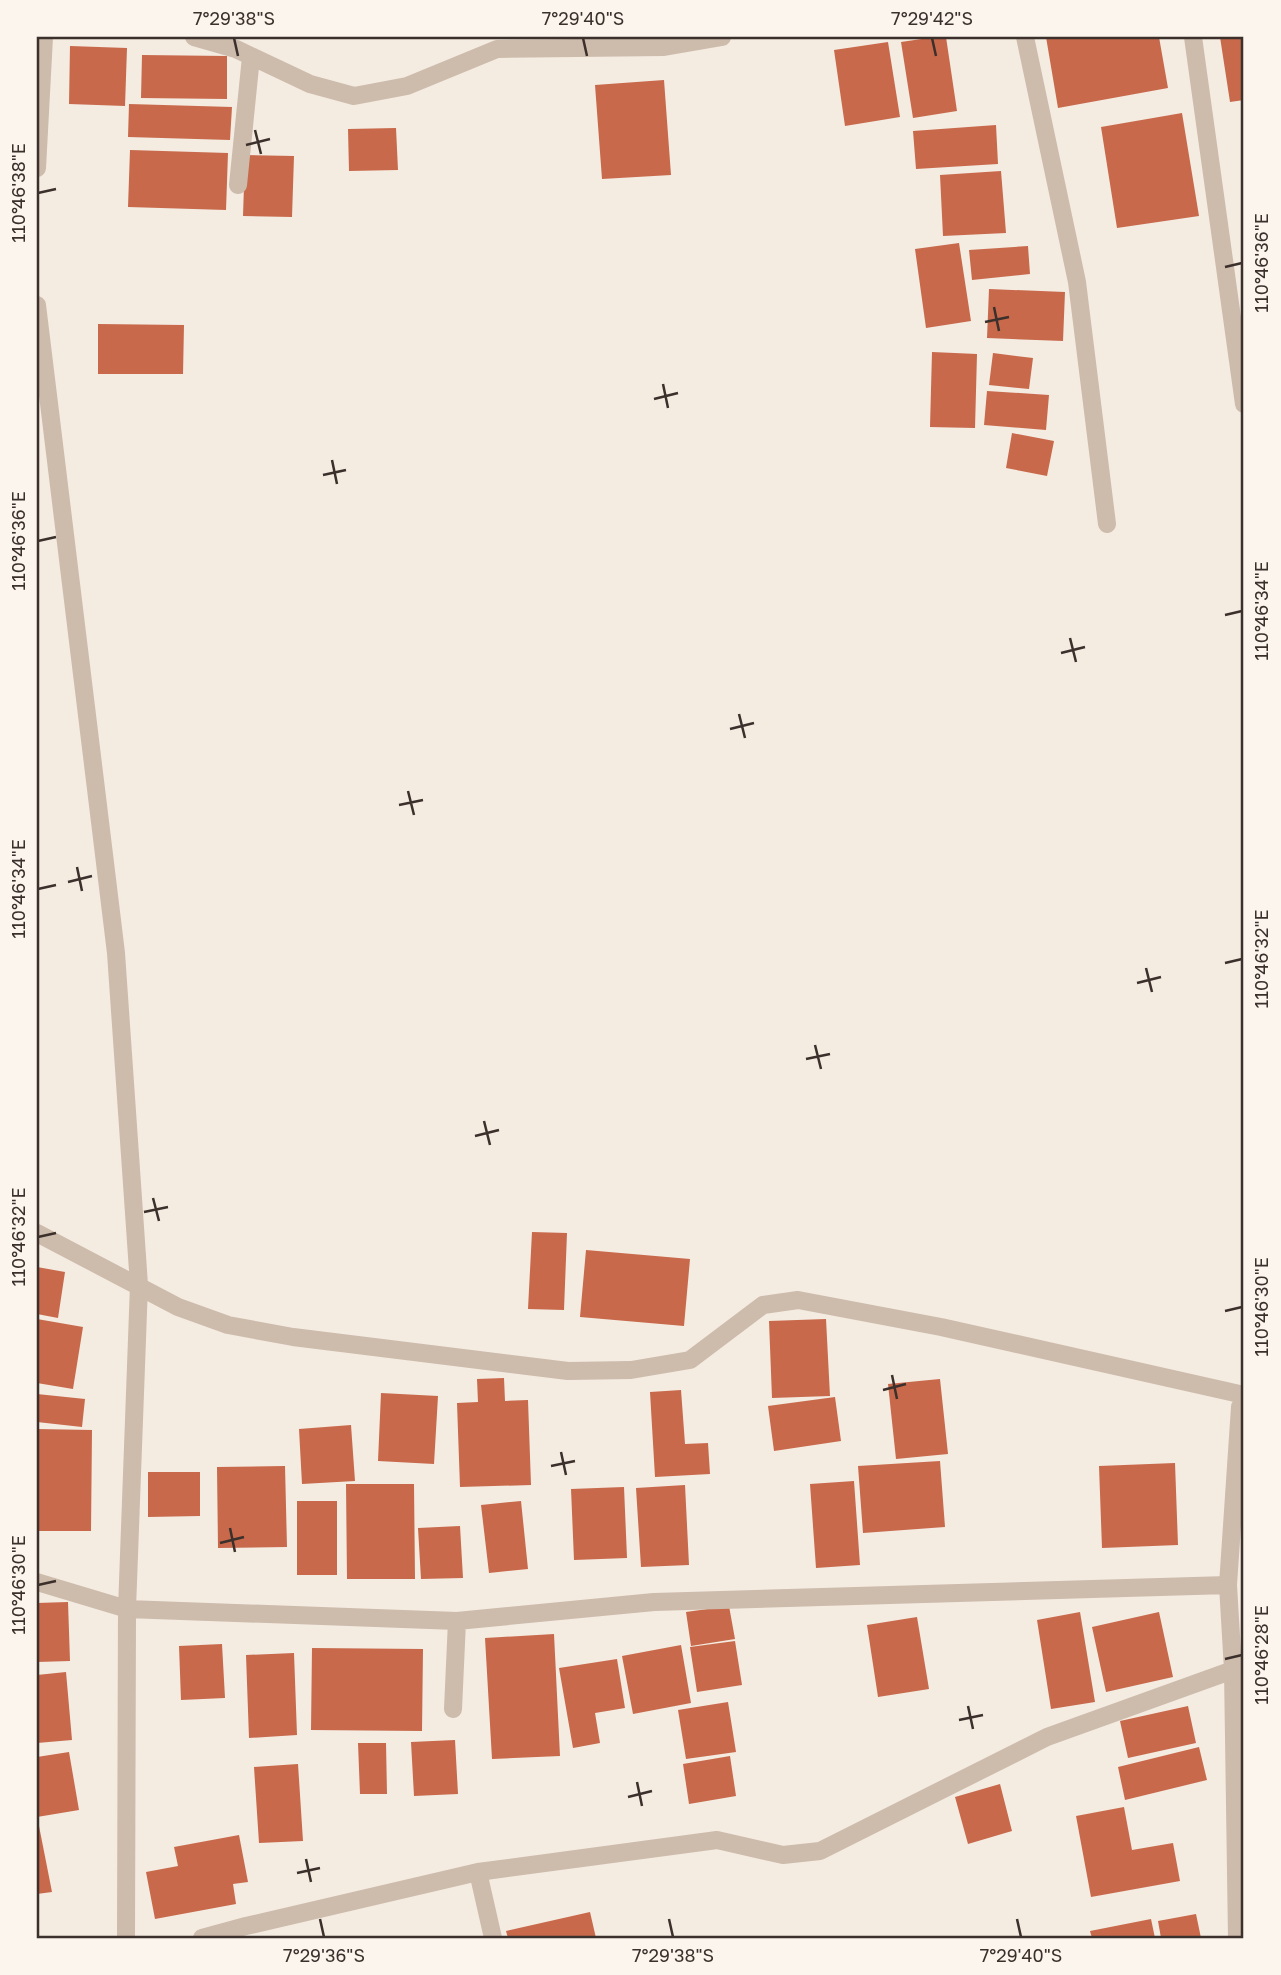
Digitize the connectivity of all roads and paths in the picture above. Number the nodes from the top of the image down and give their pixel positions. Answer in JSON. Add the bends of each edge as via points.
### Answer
{"nodes":[{"id":1,"x":44,"y":37,"type":"edge"},
{"id":2,"x":194,"y":37,"type":"edge"},
{"id":3,"x":722,"y":37,"type":"edge"},
{"id":4,"x":1025,"y":37,"type":"edge"},
{"id":5,"x":1193,"y":37,"type":"edge"},
{"id":6,"x":664,"y":42,"type":"edge"},
{"id":7,"x":251,"y":57,"type":"junction"},
{"id":8,"x":37,"y":168,"type":"edge"},
{"id":9,"x":238,"y":186,"type":"dead end"},
{"id":10,"x":37,"y":305,"type":"edge"},
{"id":11,"x":1244,"y":404,"type":"edge"},
{"id":12,"x":1107,"y":524,"type":"dead end"},
{"id":13,"x":37,"y":1234,"type":"edge"},
{"id":14,"x":139,"y":1285,"type":"junction"},
{"id":15,"x":1244,"y":1398,"type":"edge"},
{"id":16,"x":37,"y":1582,"type":"edge"},
{"id":17,"x":1228,"y":1585,"type":"junction"},
{"id":18,"x":127,"y":1609,"type":"junction"},
{"id":19,"x":457,"y":1621,"type":"junction"},
{"id":20,"x":1233,"y":1670,"type":"junction"},
{"id":21,"x":453,"y":1709,"type":"dead end"},
{"id":22,"x":478,"y":1872,"type":"junction"},
{"id":23,"x":126,"y":1938,"type":"edge"},
{"id":24,"x":202,"y":1938,"type":"edge"},
{"id":25,"x":493,"y":1938,"type":"edge"},
{"id":26,"x":1237,"y":1938,"type":"edge"}],
"edges":[{"from":1,"to":8,"type":"street"},
{"from":2,"to":7,"type":"street"},
{"from":3,"to":6,"type":"street"},
{"from":4,"to":12,"type":"street","via":[[1077,282]]},
{"from":5,"to":11,"type":"street"},
{"from":6,"to":7,"type":"street","via":[[497,49],[407,86],[354,96],[310,84]]},
{"from":7,"to":9,"type":"street"},
{"from":10,"to":14,"type":"street","via":[[116,953]]},
{"from":13,"to":14,"type":"street"},
{"from":14,"to":15,"type":"street","via":[[178,1307],[228,1325],[568,1371],[631,1370],[690,1360],[763,1305],[798,1300],[941,1327]]},
{"from":14,"to":18,"type":"street"},
{"from":15,"to":17,"type":"street"},
{"from":16,"to":18,"type":"street"},
{"from":17,"to":19,"type":"street","via":[[654,1602]]},
{"from":17,"to":20,"type":"street"},
{"from":18,"to":19,"type":"street"},
{"from":18,"to":23,"type":"street"},
{"from":19,"to":21,"type":"street"},
{"from":20,"to":22,"type":"street","via":[[1047,1737],[820,1851],[783,1855],[718,1840]]},
{"from":20,"to":26,"type":"street"},
{"from":22,"to":24,"type":"street"},
{"from":22,"to":25,"type":"street"}]}
